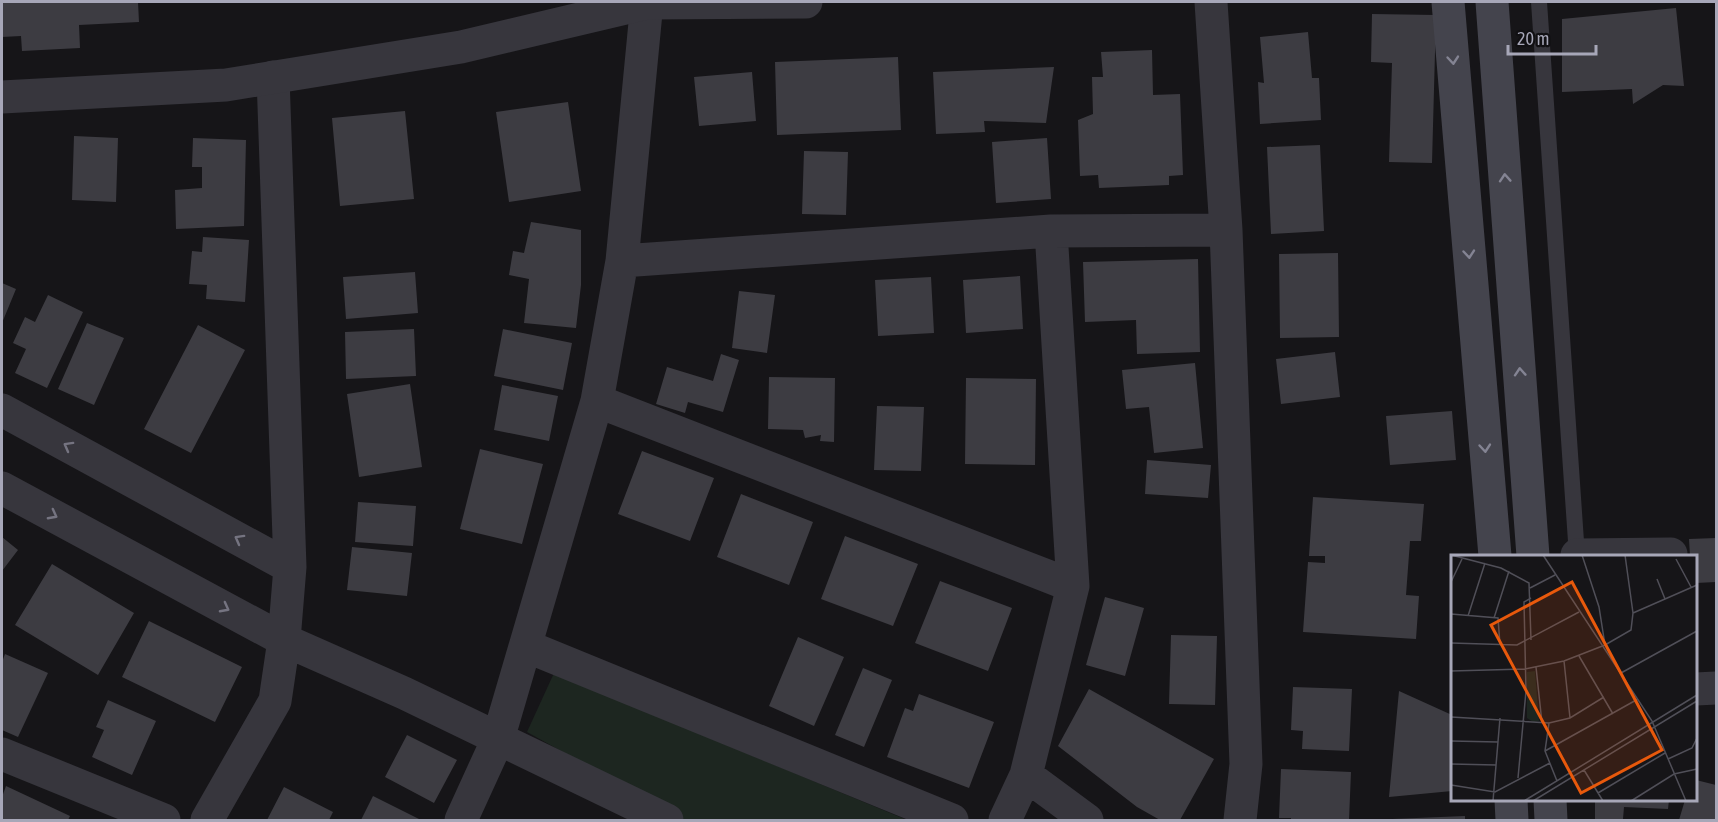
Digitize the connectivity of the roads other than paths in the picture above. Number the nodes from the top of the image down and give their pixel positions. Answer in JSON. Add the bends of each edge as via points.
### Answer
{"nodes":[{"id":1,"x":645,"y":2,"type":"edge"},
{"id":2,"x":806,"y":2,"type":"edge"},
{"id":3,"x":1211,"y":2,"type":"edge"},
{"id":4,"x":1448,"y":2,"type":"edge"},
{"id":5,"x":1492,"y":2,"type":"edge"},
{"id":6,"x":1539,"y":2,"type":"edge"},
{"id":7,"x":273,"y":77,"type":"junction"},
{"id":8,"x":2,"y":97,"type":"edge"},
{"id":9,"x":1226,"y":230,"type":"junction"},
{"id":10,"x":1051,"y":231,"type":"junction"},
{"id":11,"x":622,"y":261,"type":"junction"},
{"id":12,"x":597,"y":400,"type":"junction"},
{"id":13,"x":2,"y":410,"type":"edge"},
{"id":14,"x":2,"y":488,"type":"edge"},
{"id":15,"x":1671,"y":554,"type":"dead end"},
{"id":16,"x":1495,"y":555,"type":"edge"},
{"id":17,"x":1533,"y":555,"type":"edge"},
{"id":18,"x":1577,"y":555,"type":"edge"},
{"id":19,"x":1624,"y":555,"type":"edge"},
{"id":20,"x":290,"y":567,"type":"junction"},
{"id":21,"x":1073,"y":586,"type":"junction"},
{"id":22,"x":284,"y":640,"type":"junction"},
{"id":23,"x":526,"y":646,"type":"junction"},
{"id":24,"x":1716,"y":688,"type":"edge"},
{"id":25,"x":1697,"y":689,"type":"edge"},
{"id":26,"x":498,"y":739,"type":"junction"},
{"id":27,"x":2,"y":754,"type":"edge"},
{"id":28,"x":1026,"y":775,"type":"junction"},
{"id":29,"x":1511,"y":801,"type":"edge"},
{"id":30,"x":1550,"y":801,"type":"edge"},
{"id":31,"x":164,"y":820,"type":"edge"},
{"id":32,"x":207,"y":820,"type":"edge"},
{"id":33,"x":461,"y":820,"type":"edge"},
{"id":34,"x":667,"y":820,"type":"edge"},
{"id":35,"x":952,"y":820,"type":"edge"},
{"id":36,"x":1005,"y":820,"type":"edge"},
{"id":37,"x":1087,"y":820,"type":"edge"},
{"id":38,"x":1240,"y":820,"type":"edge"},
{"id":39,"x":1512,"y":820,"type":"edge"},
{"id":40,"x":1551,"y":820,"type":"edge"}],
"edges":[{"from":1,"to":2,"type":"street"},
{"from":1,"to":7,"type":"street","via":[[461,47]]},
{"from":1,"to":11,"type":"street"},
{"from":3,"to":9,"type":"street"},
{"from":4,"to":16,"type":"main road","one_way":true},
{"from":17,"to":5,"type":"main road","one_way":true},
{"from":6,"to":18,"type":"lane"},
{"from":7,"to":8,"type":"street","via":[[226,85]]},
{"from":7,"to":20,"type":"street"},
{"from":9,"to":10,"type":"street"},
{"from":9,"to":38,"type":"street","via":[[1246,764]]},
{"from":10,"to":11,"type":"street"},
{"from":10,"to":21,"type":"street"},
{"from":11,"to":12,"type":"street"},
{"from":12,"to":21,"type":"street"},
{"from":12,"to":23,"type":"street"},
{"from":20,"to":13,"type":"street","one_way":true},
{"from":14,"to":22,"type":"street","one_way":true},
{"from":15,"to":19,"type":"street"},
{"from":20,"to":22,"type":"street"},
{"from":21,"to":28,"type":"street"},
{"from":22,"to":26,"type":"street"},
{"from":22,"to":32,"type":"street","via":[[275,701]]},
{"from":23,"to":26,"type":"street"},
{"from":23,"to":35,"type":"street"},
{"from":24,"to":25,"type":"street"},
{"from":26,"to":33,"type":"street"},
{"from":26,"to":34,"type":"street"},
{"from":27,"to":31,"type":"street"},
{"from":28,"to":36,"type":"street"},
{"from":28,"to":37,"type":"street"},
{"from":29,"to":39,"type":"main road"},
{"from":30,"to":40,"type":"main road"}]}
